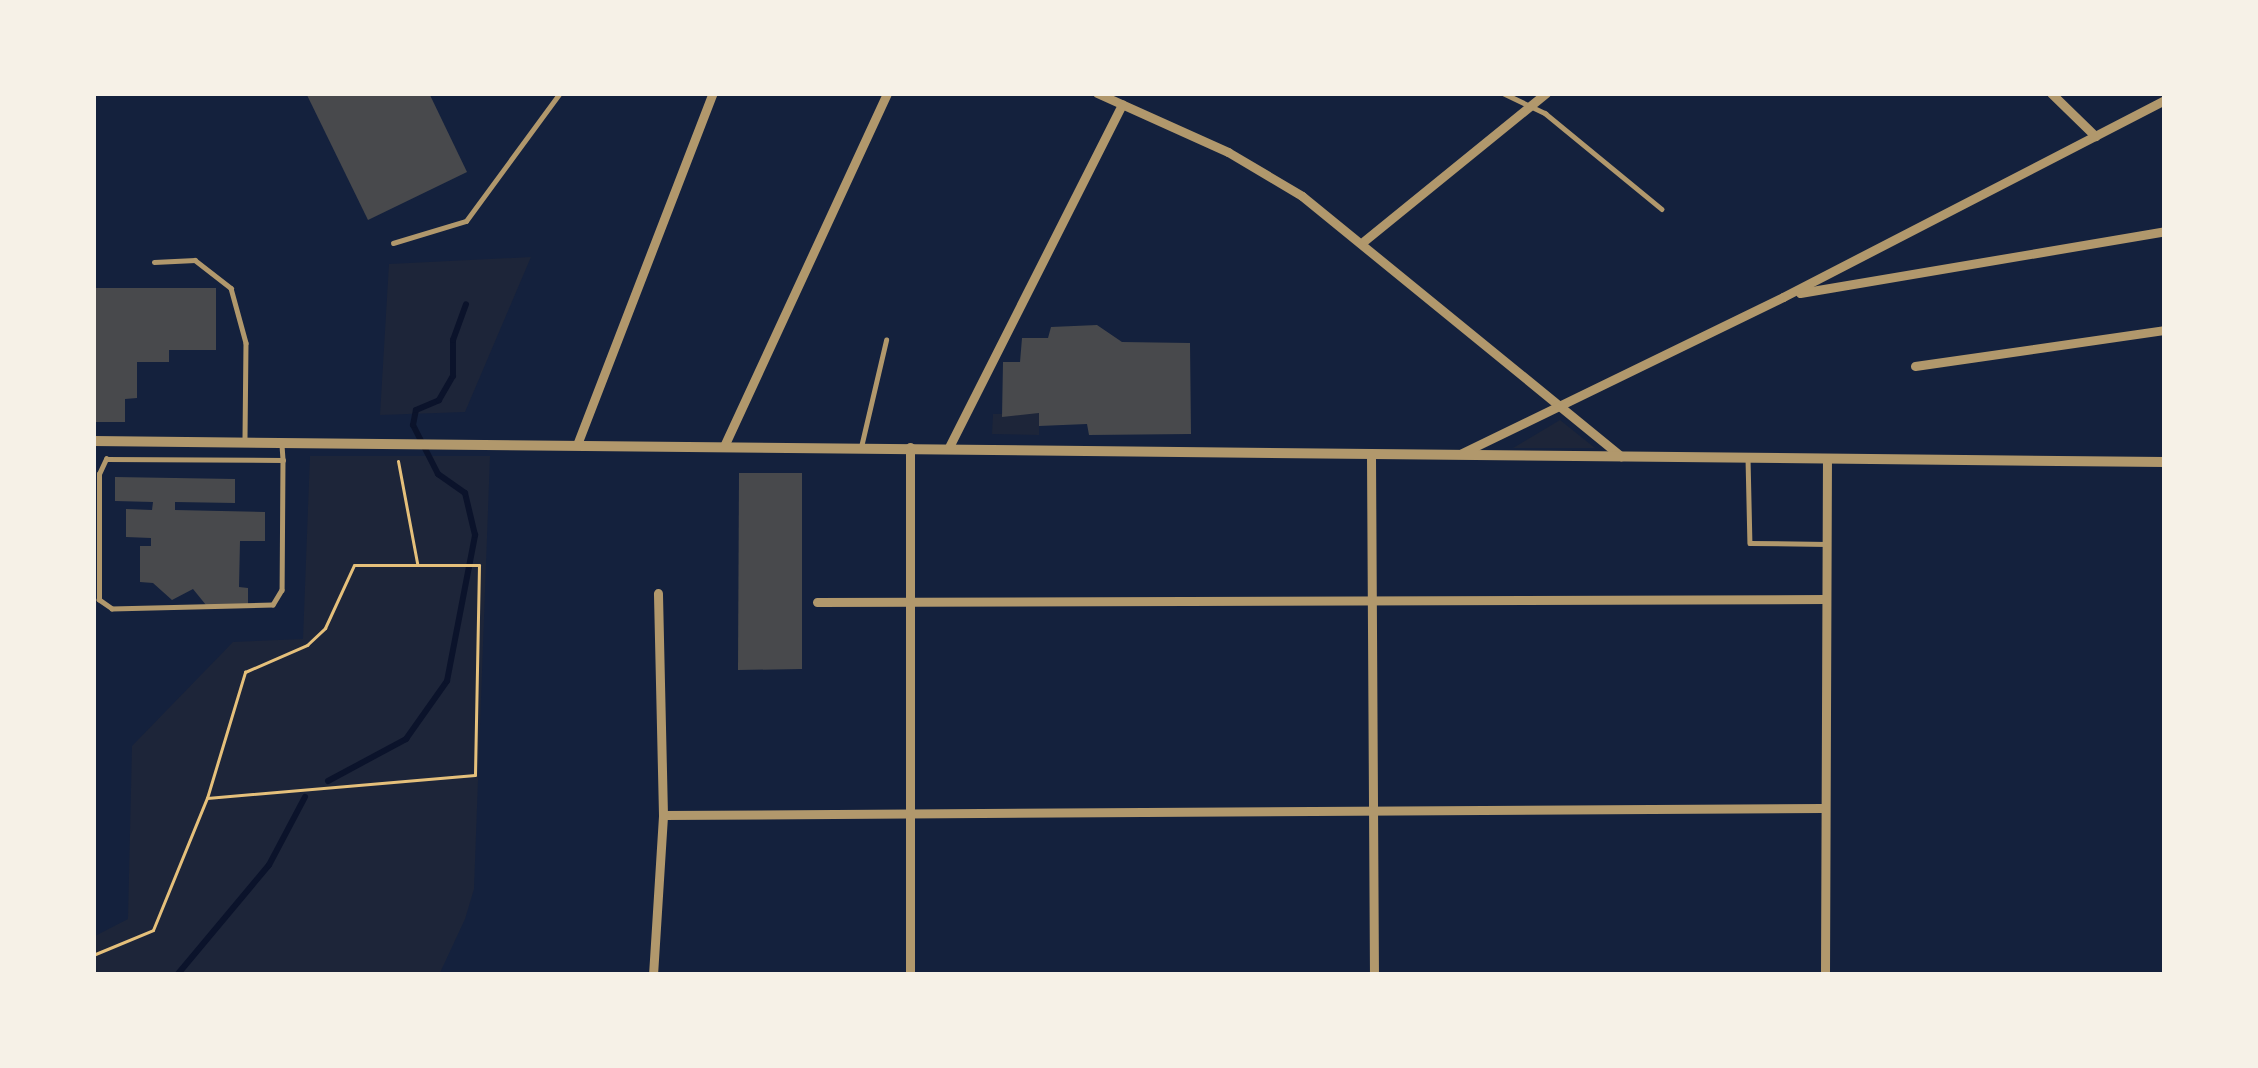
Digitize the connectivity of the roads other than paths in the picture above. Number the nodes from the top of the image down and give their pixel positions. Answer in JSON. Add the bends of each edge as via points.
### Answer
{"nodes":[{"id":1,"x":560,"y":93,"type":"edge"},
{"id":2,"x":713,"y":93,"type":"edge"},
{"id":3,"x":887,"y":93,"type":"edge"},
{"id":4,"x":1097,"y":93,"type":"edge"},
{"id":5,"x":1503,"y":93,"type":"edge"},
{"id":6,"x":1546,"y":93,"type":"edge"},
{"id":7,"x":2051,"y":93,"type":"edge"},
{"id":8,"x":2165,"y":100,"type":"edge"},
{"id":9,"x":1122,"y":104,"type":"junction"},
{"id":10,"x":1532,"y":105,"type":"junction"},
{"id":11,"x":2095,"y":136,"type":"junction"},
{"id":12,"x":1662,"y":209,"type":"dead end"},
{"id":13,"x":2165,"y":231,"type":"edge"},
{"id":14,"x":1364,"y":241,"type":"junction"},
{"id":15,"x":394,"y":243,"type":"dead end"},
{"id":16,"x":154,"y":262,"type":"dead end"},
{"id":17,"x":1783,"y":297,"type":"junction"},
{"id":18,"x":2165,"y":330,"type":"edge"},
{"id":19,"x":886,"y":340,"type":"dead end"},
{"id":20,"x":1915,"y":367,"type":"dead end"},
{"id":21,"x":1560,"y":404,"type":"junction"},
{"id":22,"x":93,"y":441,"type":"edge"},
{"id":23,"x":578,"y":442,"type":"junction"},
{"id":24,"x":245,"y":443,"type":"junction"},
{"id":25,"x":282,"y":443,"type":"junction"},
{"id":26,"x":725,"y":444,"type":"junction"},
{"id":27,"x":861,"y":447,"type":"junction"},
{"id":28,"x":910,"y":447,"type":"junction"},
{"id":29,"x":949,"y":447,"type":"junction"},
{"id":30,"x":1459,"y":454,"type":"junction"},
{"id":31,"x":1372,"y":456,"type":"junction"},
{"id":32,"x":1621,"y":457,"type":"junction"},
{"id":33,"x":1748,"y":458,"type":"junction"},
{"id":34,"x":1827,"y":459,"type":"junction"},
{"id":35,"x":283,"y":460,"type":"junction"},
{"id":36,"x":2165,"y":462,"type":"edge"},
{"id":37,"x":1827,"y":544,"type":"junction"},
{"id":38,"x":658,"y":593,"type":"dead end"},
{"id":39,"x":1826,"y":599,"type":"junction"},
{"id":40,"x":817,"y":602,"type":"dead end"},
{"id":41,"x":910,"y":602,"type":"junction"},
{"id":42,"x":1374,"y":602,"type":"junction"},
{"id":43,"x":1376,"y":807,"type":"junction"},
{"id":44,"x":1822,"y":808,"type":"junction"},
{"id":45,"x":910,"y":812,"type":"junction"},
{"id":46,"x":663,"y":814,"type":"junction"},
{"id":47,"x":653,"y":975,"type":"edge"},
{"id":48,"x":910,"y":975,"type":"edge"},
{"id":49,"x":1374,"y":975,"type":"edge"},
{"id":50,"x":1825,"y":975,"type":"edge"}],
"edges":[{"from":1,"to":15,"type":"lane","via":[[466,221]]},
{"from":2,"to":23,"type":"street"},
{"from":3,"to":26,"type":"street"},
{"from":4,"to":9,"type":"street"},
{"from":5,"to":10,"type":"lane"},
{"from":6,"to":10,"type":"street"},
{"from":7,"to":11,"type":"street"},
{"from":8,"to":11,"type":"street"},
{"from":9,"to":14,"type":"street","via":[[1228,152]]},
{"from":9,"to":29,"type":"street"},
{"from":10,"to":12,"type":"lane"},
{"from":10,"to":14,"type":"street"},
{"from":11,"to":17,"type":"street"},
{"from":13,"to":17,"type":"street"},
{"from":14,"to":21,"type":"street"},
{"from":16,"to":24,"type":"lane","via":[[195,260],[231,288],[246,343]]},
{"from":17,"to":21,"type":"street"},
{"from":18,"to":20,"type":"street"},
{"from":19,"to":27,"type":"lane"},
{"from":21,"to":30,"type":"street"},
{"from":21,"to":32,"type":"street"},
{"from":22,"to":24,"type":"street"},
{"from":23,"to":25,"type":"street"},
{"from":23,"to":26,"type":"street"},
{"from":24,"to":25,"type":"street"},
{"from":25,"to":35,"type":"lane"},
{"from":26,"to":27,"type":"street"},
{"from":27,"to":28,"type":"street"},
{"from":28,"to":29,"type":"street"},
{"from":28,"to":41,"type":"street"},
{"from":29,"to":31,"type":"street"},
{"from":30,"to":31,"type":"street"},
{"from":30,"to":32,"type":"street"},
{"from":31,"to":42,"type":"street"},
{"from":32,"to":33,"type":"street"},
{"from":33,"to":34,"type":"street"},
{"from":33,"to":37,"type":"lane","via":[[1750,543]]},
{"from":34,"to":36,"type":"street"},
{"from":34,"to":37,"type":"street"},
{"from":35,"to":35,"type":"lane","via":[[106,460],[99,474],[99,600],[112,609],[274,605],[282,590]]},
{"from":37,"to":39,"type":"street"},
{"from":38,"to":46,"type":"street"},
{"from":39,"to":42,"type":"street"},
{"from":39,"to":44,"type":"street"},
{"from":40,"to":41,"type":"street"},
{"from":41,"to":42,"type":"street"},
{"from":41,"to":45,"type":"street"},
{"from":42,"to":43,"type":"street"},
{"from":43,"to":44,"type":"street"},
{"from":43,"to":45,"type":"street"},
{"from":43,"to":49,"type":"street"},
{"from":44,"to":50,"type":"street"},
{"from":45,"to":46,"type":"street"},
{"from":45,"to":48,"type":"street"},
{"from":46,"to":47,"type":"street"}]}
